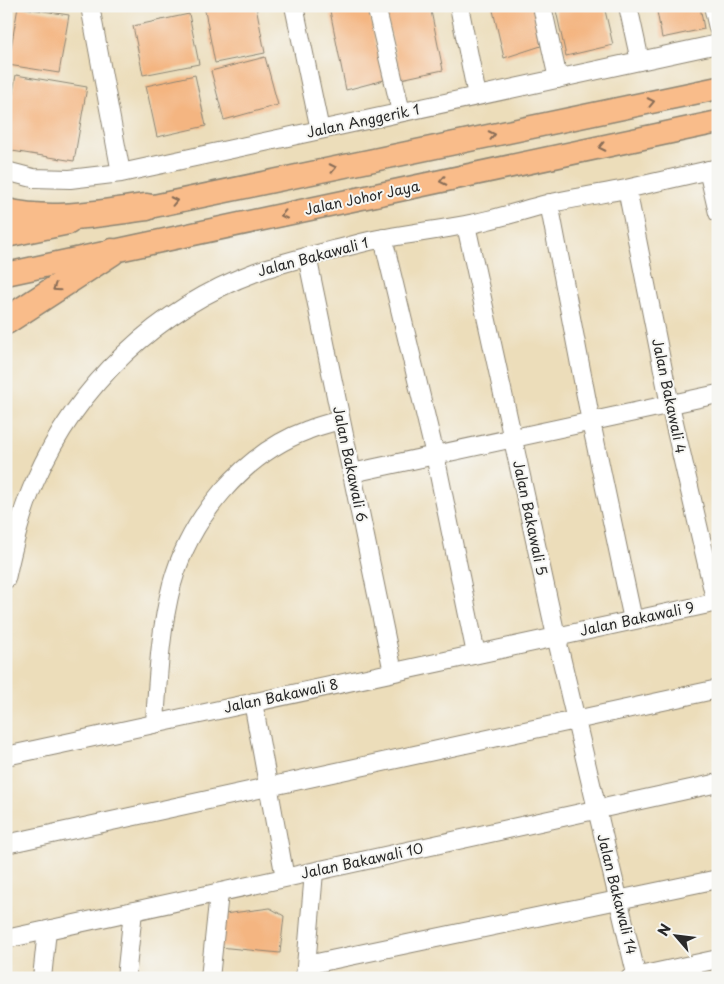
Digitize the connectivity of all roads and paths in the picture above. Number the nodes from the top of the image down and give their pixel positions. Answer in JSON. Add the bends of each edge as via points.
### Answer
{"nodes":[{"id":1,"x":90,"y":6,"type":"edge"},
{"id":2,"x":294,"y":6,"type":"edge"},
{"id":3,"x":376,"y":6,"type":"edge"},
{"id":4,"x":459,"y":6,"type":"edge"},
{"id":5,"x":542,"y":6,"type":"edge"},
{"id":6,"x":628,"y":6,"type":"edge"},
{"id":7,"x":713,"y":6,"type":"edge"},
{"id":8,"x":718,"y":28,"type":"edge"},
{"id":9,"x":718,"y":44,"type":"edge"},
{"id":10,"x":640,"y":61,"type":"junction"},
{"id":11,"x":558,"y":79,"type":"junction"},
{"id":12,"x":718,"y":88,"type":"edge"},
{"id":13,"x":477,"y":96,"type":"junction"},
{"id":14,"x":401,"y":112,"type":"junction"},
{"id":15,"x":718,"y":122,"type":"edge"},
{"id":16,"x":320,"y":130,"type":"junction"},
{"id":17,"x":713,"y":169,"type":"edge"},
{"id":18,"x":6,"y":172,"type":"edge"},
{"id":19,"x":121,"y":173,"type":"junction"},
{"id":20,"x":627,"y":189,"type":"junction"},
{"id":21,"x":549,"y":203,"type":"junction"},
{"id":22,"x":147,"y":207,"type":"junction"},
{"id":23,"x":6,"y":212,"type":"edge"},
{"id":24,"x":718,"y":212,"type":"edge"},
{"id":25,"x":466,"y":225,"type":"junction"},
{"id":26,"x":6,"y":236,"type":"edge"},
{"id":27,"x":383,"y":238,"type":"junction"},
{"id":28,"x":112,"y":252,"type":"junction"},
{"id":29,"x":307,"y":256,"type":"junction"},
{"id":30,"x":6,"y":274,"type":"edge"},
{"id":31,"x":6,"y":321,"type":"edge"},
{"id":32,"x":718,"y":394,"type":"edge"},
{"id":33,"x":670,"y":405,"type":"junction"},
{"id":34,"x":340,"y":420,"type":"junction"},
{"id":35,"x":590,"y":422,"type":"junction"},
{"id":36,"x":512,"y":439,"type":"junction"},
{"id":37,"x":435,"y":455,"type":"junction"},
{"id":38,"x":352,"y":474,"type":"junction"},
{"id":39,"x":6,"y":579,"type":"edge"},
{"id":40,"x":717,"y":602,"type":"edge"},
{"id":41,"x":633,"y":620,"type":"junction"},
{"id":42,"x":556,"y":636,"type":"junction"},
{"id":43,"x":476,"y":654,"type":"junction"},
{"id":44,"x":393,"y":672,"type":"junction"},
{"id":45,"x":718,"y":689,"type":"edge"},
{"id":46,"x":253,"y":702,"type":"junction"},
{"id":47,"x":576,"y":721,"type":"junction"},
{"id":48,"x":155,"y":723,"type":"junction"},
{"id":49,"x":6,"y":756,"type":"edge"},
{"id":50,"x":718,"y":783,"type":"edge"},
{"id":51,"x":269,"y":788,"type":"junction"},
{"id":52,"x":597,"y":810,"type":"junction"},
{"id":53,"x":6,"y":844,"type":"edge"},
{"id":54,"x":314,"y":872,"type":"junction"},
{"id":55,"x":285,"y":878,"type":"junction"},
{"id":56,"x":718,"y":879,"type":"edge"},
{"id":57,"x":218,"y":893,"type":"junction"},
{"id":58,"x":620,"y":900,"type":"junction"},
{"id":59,"x":133,"y":911,"type":"junction"},
{"id":60,"x":46,"y":930,"type":"junction"},
{"id":61,"x":6,"y":939,"type":"edge"},
{"id":62,"x":718,"y":960,"type":"edge"},
{"id":63,"x":306,"y":972,"type":"edge"},
{"id":64,"x":635,"y":977,"type":"edge"},
{"id":65,"x":42,"y":978,"type":"edge"},
{"id":66,"x":126,"y":978,"type":"edge"},
{"id":67,"x":210,"y":978,"type":"edge"}],
"edges":[{"from":1,"to":19,"type":"street"},
{"from":2,"to":16,"type":"street"},
{"from":3,"to":14,"type":"street"},
{"from":4,"to":13,"type":"street"},
{"from":5,"to":11,"type":"street"},
{"from":6,"to":10,"type":"street"},
{"from":7,"to":8,"type":"street"},
{"from":9,"to":10,"type":"street","name":"Jalan Anggerik 1"},
{"from":10,"to":11,"type":"street","name":"Jalan Anggerik 1"},
{"from":11,"to":13,"type":"street","name":"Jalan Anggerik 1"},
{"from":22,"to":12,"type":"main road","one_way":true},
{"from":13,"to":14,"type":"street","name":"Jalan Anggerik 1"},
{"from":14,"to":16,"type":"street","name":"Jalan Anggerik 1"},
{"from":15,"to":28,"type":"main road","name":"Jalan Johor Jaya","one_way":true},
{"from":16,"to":19,"type":"street","name":"Jalan Anggerik 1"},
{"from":17,"to":20,"type":"street","name":"Jalan Bakawali 1"},
{"from":17,"to":24,"type":"street"},
{"from":18,"to":19,"type":"street","name":"Jalan Anggerik 1","via":[[33,178],[70,179]]},
{"from":20,"to":21,"type":"street","name":"Jalan Bakawali 1"},
{"from":20,"to":33,"type":"street","name":"Jalan Bakawali 4"},
{"from":21,"to":25,"type":"street","name":"Jalan Bakawali 1"},
{"from":21,"to":35,"type":"street"},
{"from":22,"to":23,"type":"highway","via":[[63,218],[26,217]]},
{"from":22,"to":26,"type":"main road"},
{"from":25,"to":27,"type":"street","name":"Jalan Bakawali 1"},
{"from":25,"to":36,"type":"street","name":"Jalan Bakawali 5"},
{"from":27,"to":29,"type":"street","name":"Jalan Bakawali 1"},
{"from":27,"to":37,"type":"street"},
{"from":28,"to":30,"type":"main road","name":"Jalan Johor Jaya"},
{"from":28,"to":31,"type":"highway","one_way":true},
{"from":29,"to":34,"type":"street","name":"Jalan Bakawali 6"},
{"from":29,"to":39,"type":"street","name":"Jalan Bakawali 1","via":[[256,272],[189,305],[162,322],[112,364],[71,417],[34,481]]},
{"from":32,"to":33,"type":"street"},
{"from":33,"to":35,"type":"street"},
{"from":33,"to":40,"type":"street","name":"Jalan Bakawali 4"},
{"from":34,"to":38,"type":"street","name":"Jalan Bakawali 6"},
{"from":34,"to":48,"type":"street","via":[[307,430],[261,456],[225,488],[196,529],[182,555],[166,612],[159,653]]},
{"from":35,"to":36,"type":"street"},
{"from":35,"to":41,"type":"street"},
{"from":36,"to":37,"type":"street"},
{"from":36,"to":42,"type":"street","name":"Jalan Bakawali 5"},
{"from":37,"to":38,"type":"street"},
{"from":37,"to":43,"type":"street"},
{"from":38,"to":44,"type":"street","name":"Jalan Bakawali 6"},
{"from":40,"to":41,"type":"street","name":"Jalan Bakawali 9"},
{"from":41,"to":42,"type":"street","name":"Jalan Bakawali 9"},
{"from":42,"to":43,"type":"street","name":"Jalan Bakawali 8"},
{"from":42,"to":47,"type":"street","name":"Jalan Bakawali 5"},
{"from":43,"to":44,"type":"street","name":"Jalan Bakawali 8"},
{"from":44,"to":46,"type":"street","name":"Jalan Bakawali 8"},
{"from":45,"to":47,"type":"street"},
{"from":46,"to":48,"type":"street","name":"Jalan Bakawali 8"},
{"from":46,"to":51,"type":"street"},
{"from":47,"to":51,"type":"street"},
{"from":47,"to":52,"type":"street","name":"Jalan Bakawali 5"},
{"from":48,"to":49,"type":"street","name":"Jalan Bakawali 8"},
{"from":50,"to":52,"type":"street","name":"Jalan Bakawali 10"},
{"from":51,"to":53,"type":"street"},
{"from":51,"to":55,"type":"street"},
{"from":52,"to":54,"type":"street","name":"Jalan Bakawali 10"},
{"from":52,"to":58,"type":"street","name":"Jalan Bakawali 14"},
{"from":54,"to":55,"type":"street","name":"Jalan Bakawali 10"},
{"from":54,"to":63,"type":"street"},
{"from":55,"to":57,"type":"street","name":"Jalan Bakawali 10"},
{"from":56,"to":58,"type":"street"},
{"from":57,"to":59,"type":"street","name":"Jalan Bakawali 10"},
{"from":57,"to":67,"type":"street"},
{"from":58,"to":63,"type":"street"},
{"from":58,"to":64,"type":"street","name":"Jalan Bakawali 14"},
{"from":59,"to":60,"type":"street","name":"Jalan Bakawali 10"},
{"from":59,"to":66,"type":"street"},
{"from":60,"to":61,"type":"street","name":"Jalan Bakawali 10"},
{"from":60,"to":65,"type":"street"},
{"from":62,"to":64,"type":"street"}]}
